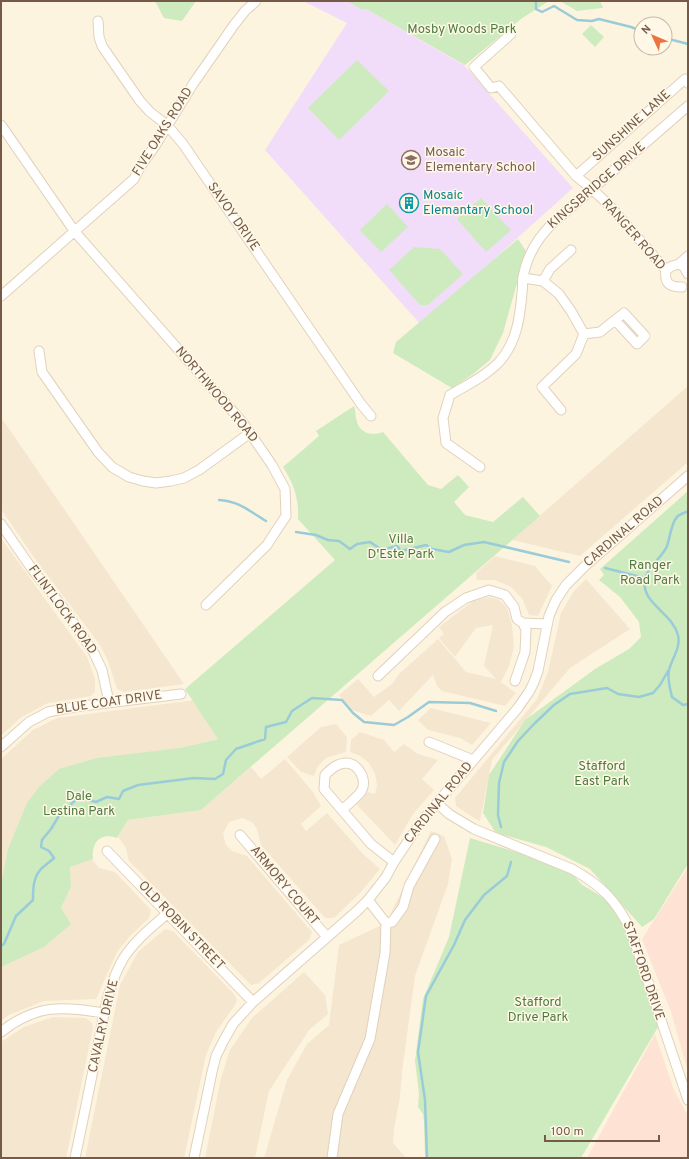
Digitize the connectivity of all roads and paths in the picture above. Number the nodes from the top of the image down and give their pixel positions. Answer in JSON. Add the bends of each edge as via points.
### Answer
{"nodes":[{"id":1,"x":256,"y":1,"type":"edge"},
{"id":2,"x":98,"y":21,"type":"dead end"},
{"id":3,"x":511,"y":34,"type":"dead end"},
{"id":4,"x":688,"y":83,"type":"edge"},
{"id":5,"x":688,"y":106,"type":"edge"},
{"id":6,"x":1,"y":125,"type":"edge"},
{"id":7,"x":167,"y":125,"type":"junction"},
{"id":8,"x":576,"y":176,"type":"junction"},
{"id":9,"x":592,"y":189,"type":"junction"},
{"id":10,"x":75,"y":232,"type":"junction"},
{"id":11,"x":571,"y":250,"type":"dead end"},
{"id":12,"x":688,"y":256,"type":"edge"},
{"id":13,"x":679,"y":264,"type":"junction"},
{"id":14,"x":666,"y":270,"type":"junction"},
{"id":15,"x":688,"y":274,"type":"edge"},
{"id":16,"x":523,"y":278,"type":"junction"},
{"id":17,"x":688,"y":278,"type":"edge"},
{"id":18,"x":543,"y":280,"type":"junction"},
{"id":19,"x":685,"y":291,"type":"edge"},
{"id":20,"x":1,"y":296,"type":"edge"},
{"id":21,"x":615,"y":320,"type":"dead end"},
{"id":22,"x":584,"y":334,"type":"junction"},
{"id":23,"x":39,"y":351,"type":"dead end"},
{"id":24,"x":561,"y":410,"type":"dead end"},
{"id":25,"x":371,"y":416,"type":"dead end"},
{"id":26,"x":250,"y":433,"type":"junction"},
{"id":27,"x":480,"y":467,"type":"dead end"},
{"id":28,"x":688,"y":476,"type":"edge"},
{"id":29,"x":1,"y":524,"type":"edge"},
{"id":30,"x":206,"y":605,"type":"dead end"},
{"id":31,"x":523,"y":623,"type":"junction"},
{"id":32,"x":547,"y":624,"type":"junction"},
{"id":33,"x":378,"y":676,"type":"dead end"},
{"id":34,"x":515,"y":681,"type":"dead end"},
{"id":35,"x":181,"y":694,"type":"dead end"},
{"id":36,"x":109,"y":702,"type":"junction"},
{"id":37,"x":428,"y":742,"type":"dead end"},
{"id":38,"x":1,"y":747,"type":"edge"},
{"id":39,"x":474,"y":760,"type":"junction"},
{"id":40,"x":437,"y":803,"type":"junction"},
{"id":41,"x":342,"y":810,"type":"junction"},
{"id":42,"x":240,"y":835,"type":"dead end"},
{"id":43,"x":435,"y":839,"type":"dead end"},
{"id":44,"x":107,"y":852,"type":"dead end"},
{"id":45,"x":394,"y":862,"type":"junction"},
{"id":46,"x":368,"y":900,"type":"junction"},
{"id":47,"x":168,"y":913,"type":"junction"},
{"id":48,"x":386,"y":923,"type":"junction"},
{"id":49,"x":327,"y":937,"type":"junction"},
{"id":50,"x":253,"y":1002,"type":"junction"},
{"id":51,"x":104,"y":1013,"type":"junction"},
{"id":52,"x":1,"y":1032,"type":"edge"},
{"id":53,"x":688,"y":1100,"type":"edge"},
{"id":54,"x":75,"y":1158,"type":"edge"},
{"id":55,"x":194,"y":1158,"type":"edge"},
{"id":56,"x":332,"y":1158,"type":"edge"}],
"edges":[{"from":1,"to":7,"type":"street","name":"FIVE OAKS ROAD","via":[[234,25]]},
{"from":2,"to":7,"type":"street","name":"SAVOY DRIVE","via":[[102,46],[140,101]]},
{"from":3,"to":8,"type":"street","name":"RANGER ROAD","via":[[474,67],[491,88],[499,86]]},
{"from":4,"to":8,"type":"street","name":"SUNSHINE LANE","via":[[685,79]]},
{"from":5,"to":9,"type":"street","name":"KINGSBRIDGE DRIVE"},
{"from":6,"to":10,"type":"street","name":"NORTHWOOD ROAD"},
{"from":7,"to":10,"type":"street","name":"FIVE OAKS ROAD","via":[[134,179]]},
{"from":7,"to":25,"type":"street","name":"SAVOY DRIVE","via":[[192,157]]},
{"from":8,"to":9,"type":"street","name":"RANGER ROAD"},
{"from":9,"to":14,"type":"street","name":"RANGER ROAD"},
{"from":9,"to":16,"type":"street","name":"KINGSBRIDGE DRIVE","via":[[542,234],[531,253]]},
{"from":10,"to":20,"type":"street","name":"FIVE OAKS ROAD"},
{"from":10,"to":26,"type":"street","name":"NORTHWOOD ROAD"},
{"from":11,"to":18,"type":"street","via":[[550,269]]},
{"from":12,"to":13,"type":"street"},
{"from":13,"to":14,"type":"street"},
{"from":13,"to":15,"type":"street"},
{"from":14,"to":19,"type":"street","name":"RANGER ROAD","via":[[666,280],[669,284]]},
{"from":16,"to":18,"type":"street"},
{"from":16,"to":27,"type":"street","name":"KINGSBRIDGE DRIVE","via":[[519,324],[509,349],[487,373],[450,395],[443,418],[446,443]]},
{"from":17,"to":19,"type":"street"},
{"from":18,"to":22,"type":"street","via":[[559,294],[572,311]]},
{"from":21,"to":22,"type":"street","via":[[600,332]]},
{"from":22,"to":24,"type":"street","via":[[576,354],[542,387]]},
{"from":23,"to":26,"type":"street","via":[[42,372],[98,452],[112,467],[130,477],[156,483],[184,478]]},
{"from":26,"to":30,"type":"street","name":"NORTHWOOD ROAD","via":[[285,489],[286,516],[266,545]]},
{"from":28,"to":32,"type":"street","name":"CARDINAL ROAD","via":[[574,576],[556,600]]},
{"from":29,"to":36,"type":"street","name":"FLINTLOCK ROAD","via":[[94,653],[102,670]]},
{"from":31,"to":32,"type":"street"},
{"from":31,"to":33,"type":"street","via":[[517,619],[514,607],[505,595],[489,590],[467,597],[445,612]]},
{"from":31,"to":34,"type":"street","via":[[526,630],[525,652]]},
{"from":32,"to":39,"type":"street","name":"CARDINAL ROAD","via":[[538,671],[529,692]]},
{"from":35,"to":36,"type":"street","name":"BLUE COAT DRIVE"},
{"from":36,"to":38,"type":"street","name":"BLUE COAT DRIVE","via":[[48,712],[29,722]]},
{"from":37,"to":39,"type":"street"},
{"from":39,"to":40,"type":"street","name":"CARDINAL ROAD"},
{"from":40,"to":45,"type":"street","name":"CARDINAL ROAD"},
{"from":40,"to":53,"type":"street","name":"STAFFORD DRIVE","via":[[474,829],[585,876],[611,899],[624,916],[631,931]]},
{"from":41,"to":41,"type":"street","via":[[324,789],[325,775],[335,766],[347,763],[356,767],[363,781],[362,790]]},
{"from":41,"to":45,"type":"street","via":[[371,844]]},
{"from":42,"to":49,"type":"street","name":"ARMORY COURT"},
{"from":43,"to":48,"type":"street","via":[[409,886],[403,907],[392,922]]},
{"from":44,"to":47,"type":"street","name":"OLD ROBIN STREET"},
{"from":45,"to":46,"type":"street","name":"CARDINAL ROAD"},
{"from":46,"to":48,"type":"street"},
{"from":46,"to":49,"type":"street","name":"CARDINAL ROAD"},
{"from":47,"to":50,"type":"street","name":"OLD ROBIN STREET"},
{"from":47,"to":51,"type":"street","name":"CAVALRY DRIVE","via":[[134,944],[123,958]]},
{"from":48,"to":56,"type":"street","via":[[385,953],[370,1039],[338,1114]]},
{"from":49,"to":50,"type":"street","name":"CARDINAL ROAD"},
{"from":50,"to":55,"type":"street","name":"CARDINAL ROAD","via":[[233,1024],[216,1056]]},
{"from":51,"to":52,"type":"street","via":[[77,1008],[50,1009],[23,1018]]},
{"from":51,"to":54,"type":"street","name":"CAVALRY DRIVE"}]}
